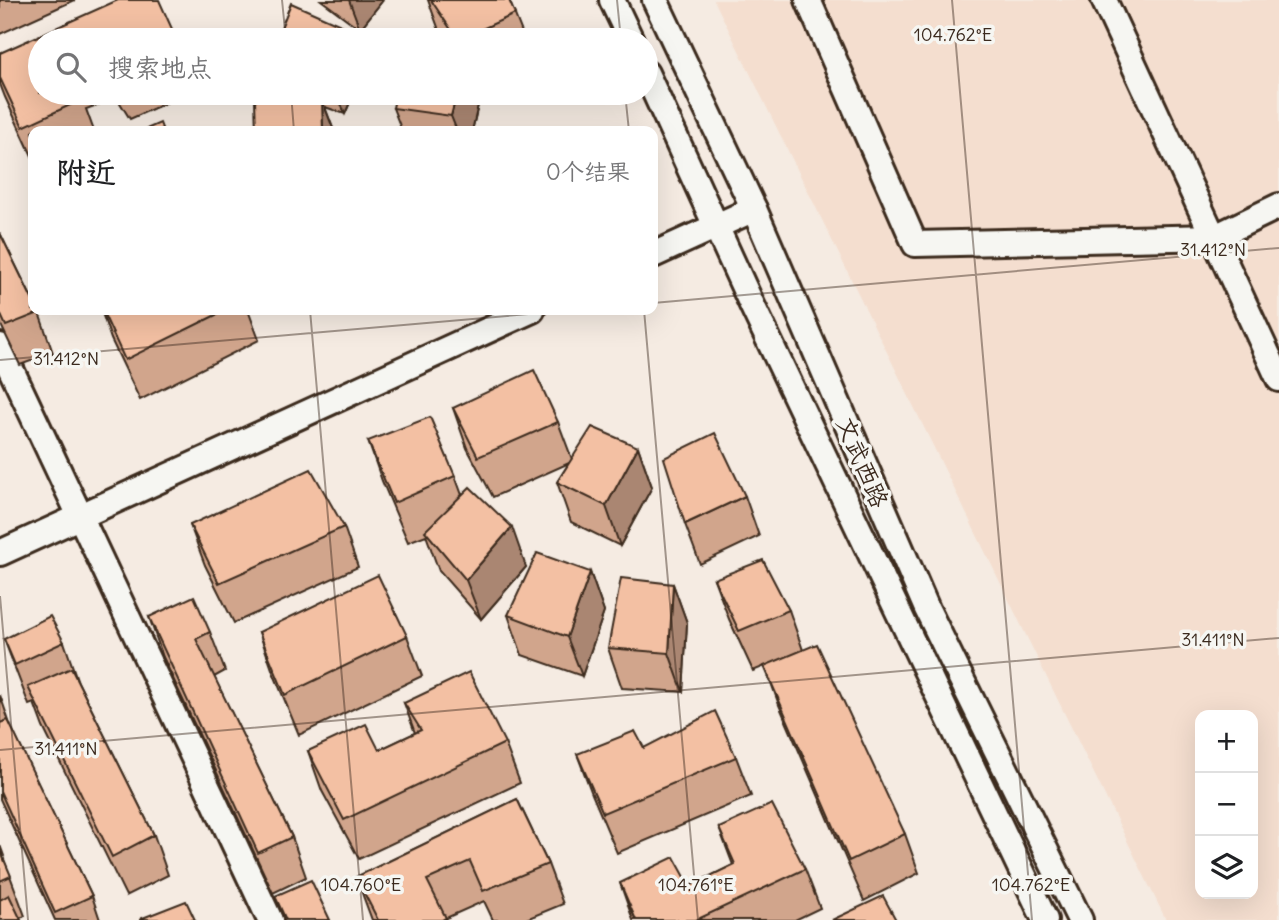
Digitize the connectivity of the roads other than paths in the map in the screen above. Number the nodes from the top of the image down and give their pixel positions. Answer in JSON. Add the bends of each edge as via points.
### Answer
{"nodes":[{"id":1,"x":612,"y":0,"type":"edge"},
{"id":2,"x":655,"y":0,"type":"edge"},
{"id":3,"x":808,"y":0,"type":"edge"},
{"id":4,"x":1104,"y":0,"type":"edge"},
{"id":5,"x":625,"y":28,"type":"edge"},
{"id":6,"x":658,"y":99,"type":"edge"},
{"id":7,"x":1279,"y":206,"type":"edge"},
{"id":8,"x":754,"y":209,"type":"junction"},
{"id":9,"x":1215,"y":237,"type":"junction"},
{"id":10,"x":658,"y":253,"type":"edge"},
{"id":11,"x":521,"y":315,"type":"edge"},
{"id":12,"x":0,"y":346,"type":"edge"},
{"id":13,"x":1279,"y":379,"type":"edge"},
{"id":14,"x":81,"y":515,"type":"junction"},
{"id":15,"x":0,"y":553,"type":"edge"},
{"id":16,"x":270,"y":920,"type":"edge"},
{"id":17,"x":1045,"y":920,"type":"edge"},
{"id":18,"x":1080,"y":920,"type":"edge"}],
"edges":[{"from":1,"to":5,"type":"street"},
{"from":2,"to":8,"type":"street","name":"文武西路"},
{"from":3,"to":9,"type":"street","via":[[915,244]]},
{"from":4,"to":9,"type":"street"},
{"from":6,"to":17,"type":"street","name":"文武西路"},
{"from":7,"to":9,"type":"street"},
{"from":8,"to":10,"type":"street"},
{"from":8,"to":18,"type":"street","name":"文武西路","via":[[927,609]]},
{"from":9,"to":13,"type":"street"},
{"from":11,"to":14,"type":"street"},
{"from":12,"to":14,"type":"street"},
{"from":14,"to":15,"type":"street"},
{"from":14,"to":16,"type":"street"}]}
